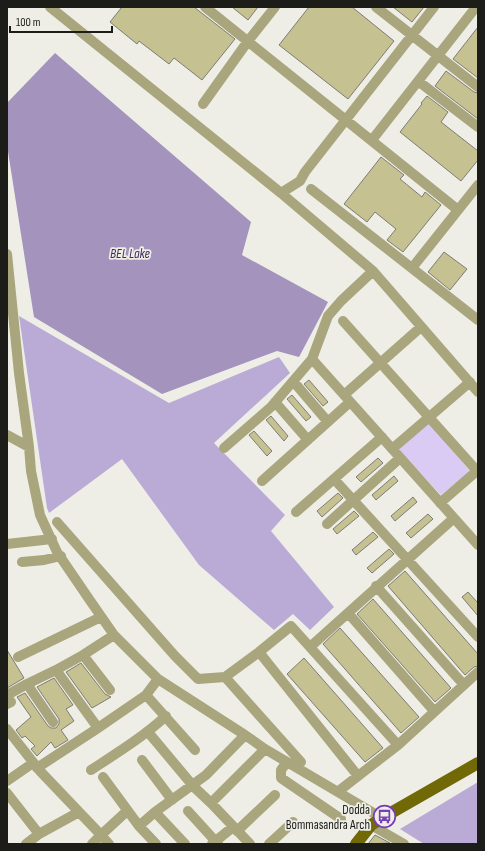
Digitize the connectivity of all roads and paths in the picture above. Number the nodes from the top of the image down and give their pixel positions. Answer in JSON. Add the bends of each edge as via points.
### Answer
{"nodes":[{"id":1,"x":50,"y":7,"type":"edge"},
{"id":2,"x":205,"y":7,"type":"edge"},
{"id":3,"x":275,"y":7,"type":"edge"},
{"id":4,"x":376,"y":7,"type":"edge"},
{"id":5,"x":434,"y":7,"type":"edge"},
{"id":6,"x":476,"y":7,"type":"edge"},
{"id":7,"x":412,"y":35,"type":"junction"},
{"id":8,"x":248,"y":41,"type":"junction"},
{"id":9,"x":438,"y":56,"type":"junction"},
{"id":10,"x":418,"y":81,"type":"junction"},
{"id":11,"x":478,"y":87,"type":"edge"},
{"id":12,"x":203,"y":104,"type":"dead end"},
{"id":13,"x":346,"y":120,"type":"junction"},
{"id":14,"x":478,"y":126,"type":"edge"},
{"id":15,"x":372,"y":140,"type":"junction"},
{"id":16,"x":478,"y":185,"type":"edge"},
{"id":17,"x":310,"y":189,"type":"dead end"},
{"id":18,"x":281,"y":193,"type":"junction"},
{"id":19,"x":458,"y":210,"type":"junction"},
{"id":20,"x":7,"y":254,"type":"edge"},
{"id":21,"x":412,"y":268,"type":"junction"},
{"id":22,"x":373,"y":271,"type":"junction"},
{"id":23,"x":9,"y":296,"type":"edge"},
{"id":24,"x":478,"y":320,"type":"edge"},
{"id":25,"x":343,"y":321,"type":"dead end"},
{"id":26,"x":421,"y":327,"type":"junction"},
{"id":27,"x":17,"y":355,"type":"junction"},
{"id":28,"x":7,"y":357,"type":"edge"},
{"id":29,"x":312,"y":359,"type":"junction"},
{"id":30,"x":380,"y":363,"type":"junction"},
{"id":31,"x":293,"y":381,"type":"junction"},
{"id":32,"x":470,"y":382,"type":"junction"},
{"id":33,"x":478,"y":392,"type":"edge"},
{"id":34,"x":347,"y":398,"type":"junction"},
{"id":35,"x":275,"y":402,"type":"junction"},
{"id":36,"x":428,"y":417,"type":"junction"},
{"id":37,"x":328,"y":422,"type":"junction"},
{"id":38,"x":7,"y":435,"type":"edge"},
{"id":39,"x":382,"y":437,"type":"junction"},
{"id":40,"x":308,"y":440,"type":"junction"},
{"id":41,"x":29,"y":447,"type":"junction"},
{"id":42,"x":224,"y":448,"type":"dead end"},
{"id":43,"x":392,"y":449,"type":"junction"},
{"id":44,"x":400,"y":458,"type":"junction"},
{"id":45,"x":478,"y":471,"type":"edge"},
{"id":46,"x":334,"y":479,"type":"junction"},
{"id":47,"x":262,"y":481,"type":"dead end"},
{"id":48,"x":353,"y":500,"type":"junction"},
{"id":49,"x":440,"y":503,"type":"junction"},
{"id":50,"x":296,"y":512,"type":"dead end"},
{"id":51,"x":454,"y":518,"type":"junction"},
{"id":52,"x":57,"y":522,"type":"dead end"},
{"id":53,"x":327,"y":524,"type":"dead end"},
{"id":54,"x":52,"y":539,"type":"junction"},
{"id":55,"x":7,"y":544,"type":"edge"},
{"id":56,"x":478,"y":545,"type":"edge"},
{"id":57,"x":61,"y":556,"type":"junction"},
{"id":58,"x":408,"y":559,"type":"junction"},
{"id":59,"x":22,"y":562,"type":"dead end"},
{"id":60,"x":376,"y":586,"type":"junction"},
{"id":61,"x":348,"y":613,"type":"junction"},
{"id":62,"x":101,"y":617,"type":"junction"},
{"id":63,"x":114,"y":635,"type":"junction"},
{"id":64,"x":478,"y":637,"type":"edge"},
{"id":65,"x":310,"y":647,"type":"junction"},
{"id":66,"x":259,"y":652,"type":"junction"},
{"id":67,"x":83,"y":655,"type":"junction"},
{"id":68,"x":18,"y":657,"type":"dead end"},
{"id":69,"x":56,"y":670,"type":"junction"},
{"id":70,"x":478,"y":672,"type":"edge"},
{"id":71,"x":225,"y":677,"type":"junction"},
{"id":72,"x":158,"y":679,"type":"junction"},
{"id":73,"x":27,"y":684,"type":"junction"},
{"id":74,"x":464,"y":685,"type":"junction"},
{"id":75,"x":110,"y":690,"type":"dead end"},
{"id":76,"x":7,"y":695,"type":"edge"},
{"id":77,"x":146,"y":695,"type":"junction"},
{"id":78,"x":7,"y":704,"type":"edge"},
{"id":79,"x":434,"y":711,"type":"junction"},
{"id":80,"x":166,"y":716,"type":"junction"},
{"id":81,"x":53,"y":722,"type":"dead end"},
{"id":82,"x":98,"y":728,"type":"junction"},
{"id":83,"x":7,"y":729,"type":"edge"},
{"id":84,"x":148,"y":732,"type":"junction"},
{"id":85,"x":245,"y":735,"type":"junction"},
{"id":86,"x":398,"y":745,"type":"junction"},
{"id":87,"x":265,"y":749,"type":"junction"},
{"id":88,"x":195,"y":750,"type":"dead end"},
{"id":89,"x":142,"y":760,"type":"dead end"},
{"id":90,"x":287,"y":762,"type":"junction"},
{"id":91,"x":301,"y":762,"type":"dead end"},
{"id":92,"x":478,"y":762,"type":"edge"},
{"id":93,"x":35,"y":765,"type":"junction"},
{"id":94,"x":91,"y":770,"type":"dead end"},
{"id":95,"x":358,"y":776,"type":"junction"},
{"id":96,"x":102,"y":777,"type":"dead end"},
{"id":97,"x":7,"y":781,"type":"edge"},
{"id":98,"x":192,"y":785,"type":"junction"},
{"id":99,"x":340,"y":790,"type":"dead end"},
{"id":100,"x":7,"y":793,"type":"edge"},
{"id":101,"x":275,"y":795,"type":"dead end"},
{"id":102,"x":172,"y":800,"type":"junction"},
{"id":103,"x":211,"y":803,"type":"junction"},
{"id":104,"x":127,"y":811,"type":"junction"},
{"id":105,"x":188,"y":811,"type":"dead end"},
{"id":106,"x":79,"y":812,"type":"junction"},
{"id":107,"x":155,"y":812,"type":"junction"},
{"id":108,"x":382,"y":818,"type":"junction"},
{"id":109,"x":341,"y":819,"type":"dead end"},
{"id":110,"x":293,"y":822,"type":"dead end"},
{"id":111,"x":372,"y":825,"type":"junction"},
{"id":112,"x":139,"y":826,"type":"junction"},
{"id":113,"x":235,"y":829,"type":"junction"},
{"id":114,"x":39,"y":834,"type":"junction"},
{"id":115,"x":101,"y":835,"type":"junction"},
{"id":116,"x":215,"y":843,"type":"edge"},
{"id":117,"x":26,"y":844,"type":"edge"},
{"id":118,"x":92,"y":844,"type":"edge"},
{"id":119,"x":109,"y":844,"type":"edge"},
{"id":120,"x":156,"y":844,"type":"edge"},
{"id":121,"x":185,"y":844,"type":"edge"},
{"id":122,"x":250,"y":844,"type":"edge"},
{"id":123,"x":269,"y":844,"type":"edge"},
{"id":124,"x":356,"y":844,"type":"edge"},
{"id":125,"x":404,"y":844,"type":"edge"}],
"edges":[{"from":1,"to":18,"type":"street"},
{"from":2,"to":8,"type":"street"},
{"from":3,"to":8,"type":"street"},
{"from":4,"to":7,"type":"street"},
{"from":5,"to":7,"type":"street"},
{"from":6,"to":9,"type":"street"},
{"from":7,"to":9,"type":"street"},
{"from":7,"to":13,"type":"street"},
{"from":8,"to":12,"type":"street"},
{"from":8,"to":13,"type":"street"},
{"from":9,"to":10,"type":"street"},
{"from":9,"to":11,"type":"street"},
{"from":10,"to":14,"type":"street"},
{"from":10,"to":15,"type":"street"},
{"from":13,"to":15,"type":"street"},
{"from":13,"to":18,"type":"street","via":[[300,181]]},
{"from":15,"to":19,"type":"street"},
{"from":16,"to":19,"type":"street"},
{"from":17,"to":21,"type":"street"},
{"from":18,"to":22,"type":"street"},
{"from":19,"to":21,"type":"street"},
{"from":20,"to":23,"type":"street"},
{"from":21,"to":24,"type":"street"},
{"from":22,"to":26,"type":"street"},
{"from":22,"to":29,"type":"street","via":[[328,316]]},
{"from":23,"to":27,"type":"street"},
{"from":25,"to":30,"type":"street"},
{"from":26,"to":30,"type":"street"},
{"from":26,"to":32,"type":"street"},
{"from":27,"to":28,"type":"street"},
{"from":27,"to":41,"type":"street"},
{"from":29,"to":31,"type":"street"},
{"from":29,"to":34,"type":"street"},
{"from":30,"to":34,"type":"street"},
{"from":30,"to":36,"type":"street"},
{"from":31,"to":35,"type":"street"},
{"from":31,"to":37,"type":"street"},
{"from":32,"to":33,"type":"street"},
{"from":32,"to":36,"type":"street"},
{"from":34,"to":37,"type":"street"},
{"from":34,"to":39,"type":"street"},
{"from":35,"to":40,"type":"street"},
{"from":35,"to":42,"type":"street"},
{"from":36,"to":43,"type":"street"},
{"from":36,"to":45,"type":"street"},
{"from":37,"to":40,"type":"street"},
{"from":38,"to":41,"type":"street"},
{"from":39,"to":43,"type":"street"},
{"from":39,"to":46,"type":"street"},
{"from":40,"to":47,"type":"street"},
{"from":41,"to":54,"type":"street","via":[[30,471],[40,515]]},
{"from":43,"to":44,"type":"street"},
{"from":44,"to":48,"type":"street"},
{"from":44,"to":49,"type":"street"},
{"from":45,"to":49,"type":"street"},
{"from":46,"to":48,"type":"street"},
{"from":46,"to":50,"type":"street"},
{"from":48,"to":53,"type":"street"},
{"from":48,"to":58,"type":"street"},
{"from":49,"to":51,"type":"street"},
{"from":51,"to":56,"type":"street"},
{"from":51,"to":58,"type":"street"},
{"from":52,"to":71,"type":"street","via":[[174,656],[198,679]]},
{"from":54,"to":55,"type":"street"},
{"from":54,"to":57,"type":"street"},
{"from":57,"to":59,"type":"street"},
{"from":57,"to":62,"type":"street"},
{"from":58,"to":60,"type":"street"},
{"from":58,"to":64,"type":"street"},
{"from":60,"to":61,"type":"street"},
{"from":60,"to":74,"type":"street"},
{"from":61,"to":65,"type":"street"},
{"from":61,"to":79,"type":"street"},
{"from":62,"to":63,"type":"street"},
{"from":62,"to":68,"type":"street"},
{"from":63,"to":67,"type":"street"},
{"from":63,"to":72,"type":"street"},
{"from":65,"to":66,"type":"street","via":[[291,626]]},
{"from":65,"to":86,"type":"street"},
{"from":66,"to":71,"type":"street"},
{"from":66,"to":95,"type":"street"},
{"from":67,"to":69,"type":"street"},
{"from":67,"to":75,"type":"street"},
{"from":69,"to":73,"type":"street"},
{"from":69,"to":82,"type":"street"},
{"from":70,"to":74,"type":"street"},
{"from":71,"to":91,"type":"street"},
{"from":72,"to":77,"type":"street"},
{"from":72,"to":85,"type":"street"},
{"from":73,"to":76,"type":"street"},
{"from":73,"to":81,"type":"street"},
{"from":74,"to":79,"type":"street"},
{"from":76,"to":78,"type":"street","via":[[11,702]]},
{"from":77,"to":80,"type":"street"},
{"from":77,"to":82,"type":"street"},
{"from":79,"to":86,"type":"street"},
{"from":80,"to":84,"type":"street"},
{"from":80,"to":88,"type":"street"},
{"from":82,"to":93,"type":"street"},
{"from":83,"to":93,"type":"street"},
{"from":84,"to":94,"type":"street"},
{"from":84,"to":98,"type":"street"},
{"from":85,"to":87,"type":"street"},
{"from":85,"to":98,"type":"street","via":[[206,775]]},
{"from":86,"to":95,"type":"street"},
{"from":87,"to":90,"type":"street"},
{"from":87,"to":103,"type":"street"},
{"from":89,"to":102,"type":"street"},
{"from":90,"to":108,"type":"street"},
{"from":90,"to":109,"type":"street","via":[[281,770],[281,778]]},
{"from":92,"to":108,"type":"main road"},
{"from":93,"to":97,"type":"street"},
{"from":93,"to":106,"type":"street"},
{"from":95,"to":99,"type":"street"},
{"from":96,"to":104,"type":"street"},
{"from":98,"to":102,"type":"street"},
{"from":98,"to":103,"type":"street"},
{"from":100,"to":114,"type":"street"},
{"from":101,"to":113,"type":"street"},
{"from":102,"to":107,"type":"street"},
{"from":103,"to":113,"type":"street"},
{"from":104,"to":112,"type":"street"},
{"from":104,"to":115,"type":"street"},
{"from":105,"to":116,"type":"street"},
{"from":106,"to":114,"type":"street"},
{"from":106,"to":115,"type":"street"},
{"from":107,"to":112,"type":"street"},
{"from":107,"to":121,"type":"street"},
{"from":108,"to":111,"type":"main road"},
{"from":110,"to":123,"type":"street"},
{"from":111,"to":124,"type":"main road"},
{"from":111,"to":125,"type":"street"},
{"from":112,"to":120,"type":"street"},
{"from":113,"to":116,"type":"street"},
{"from":113,"to":122,"type":"street"},
{"from":114,"to":117,"type":"street"},
{"from":115,"to":118,"type":"street"},
{"from":115,"to":119,"type":"street"}]}
